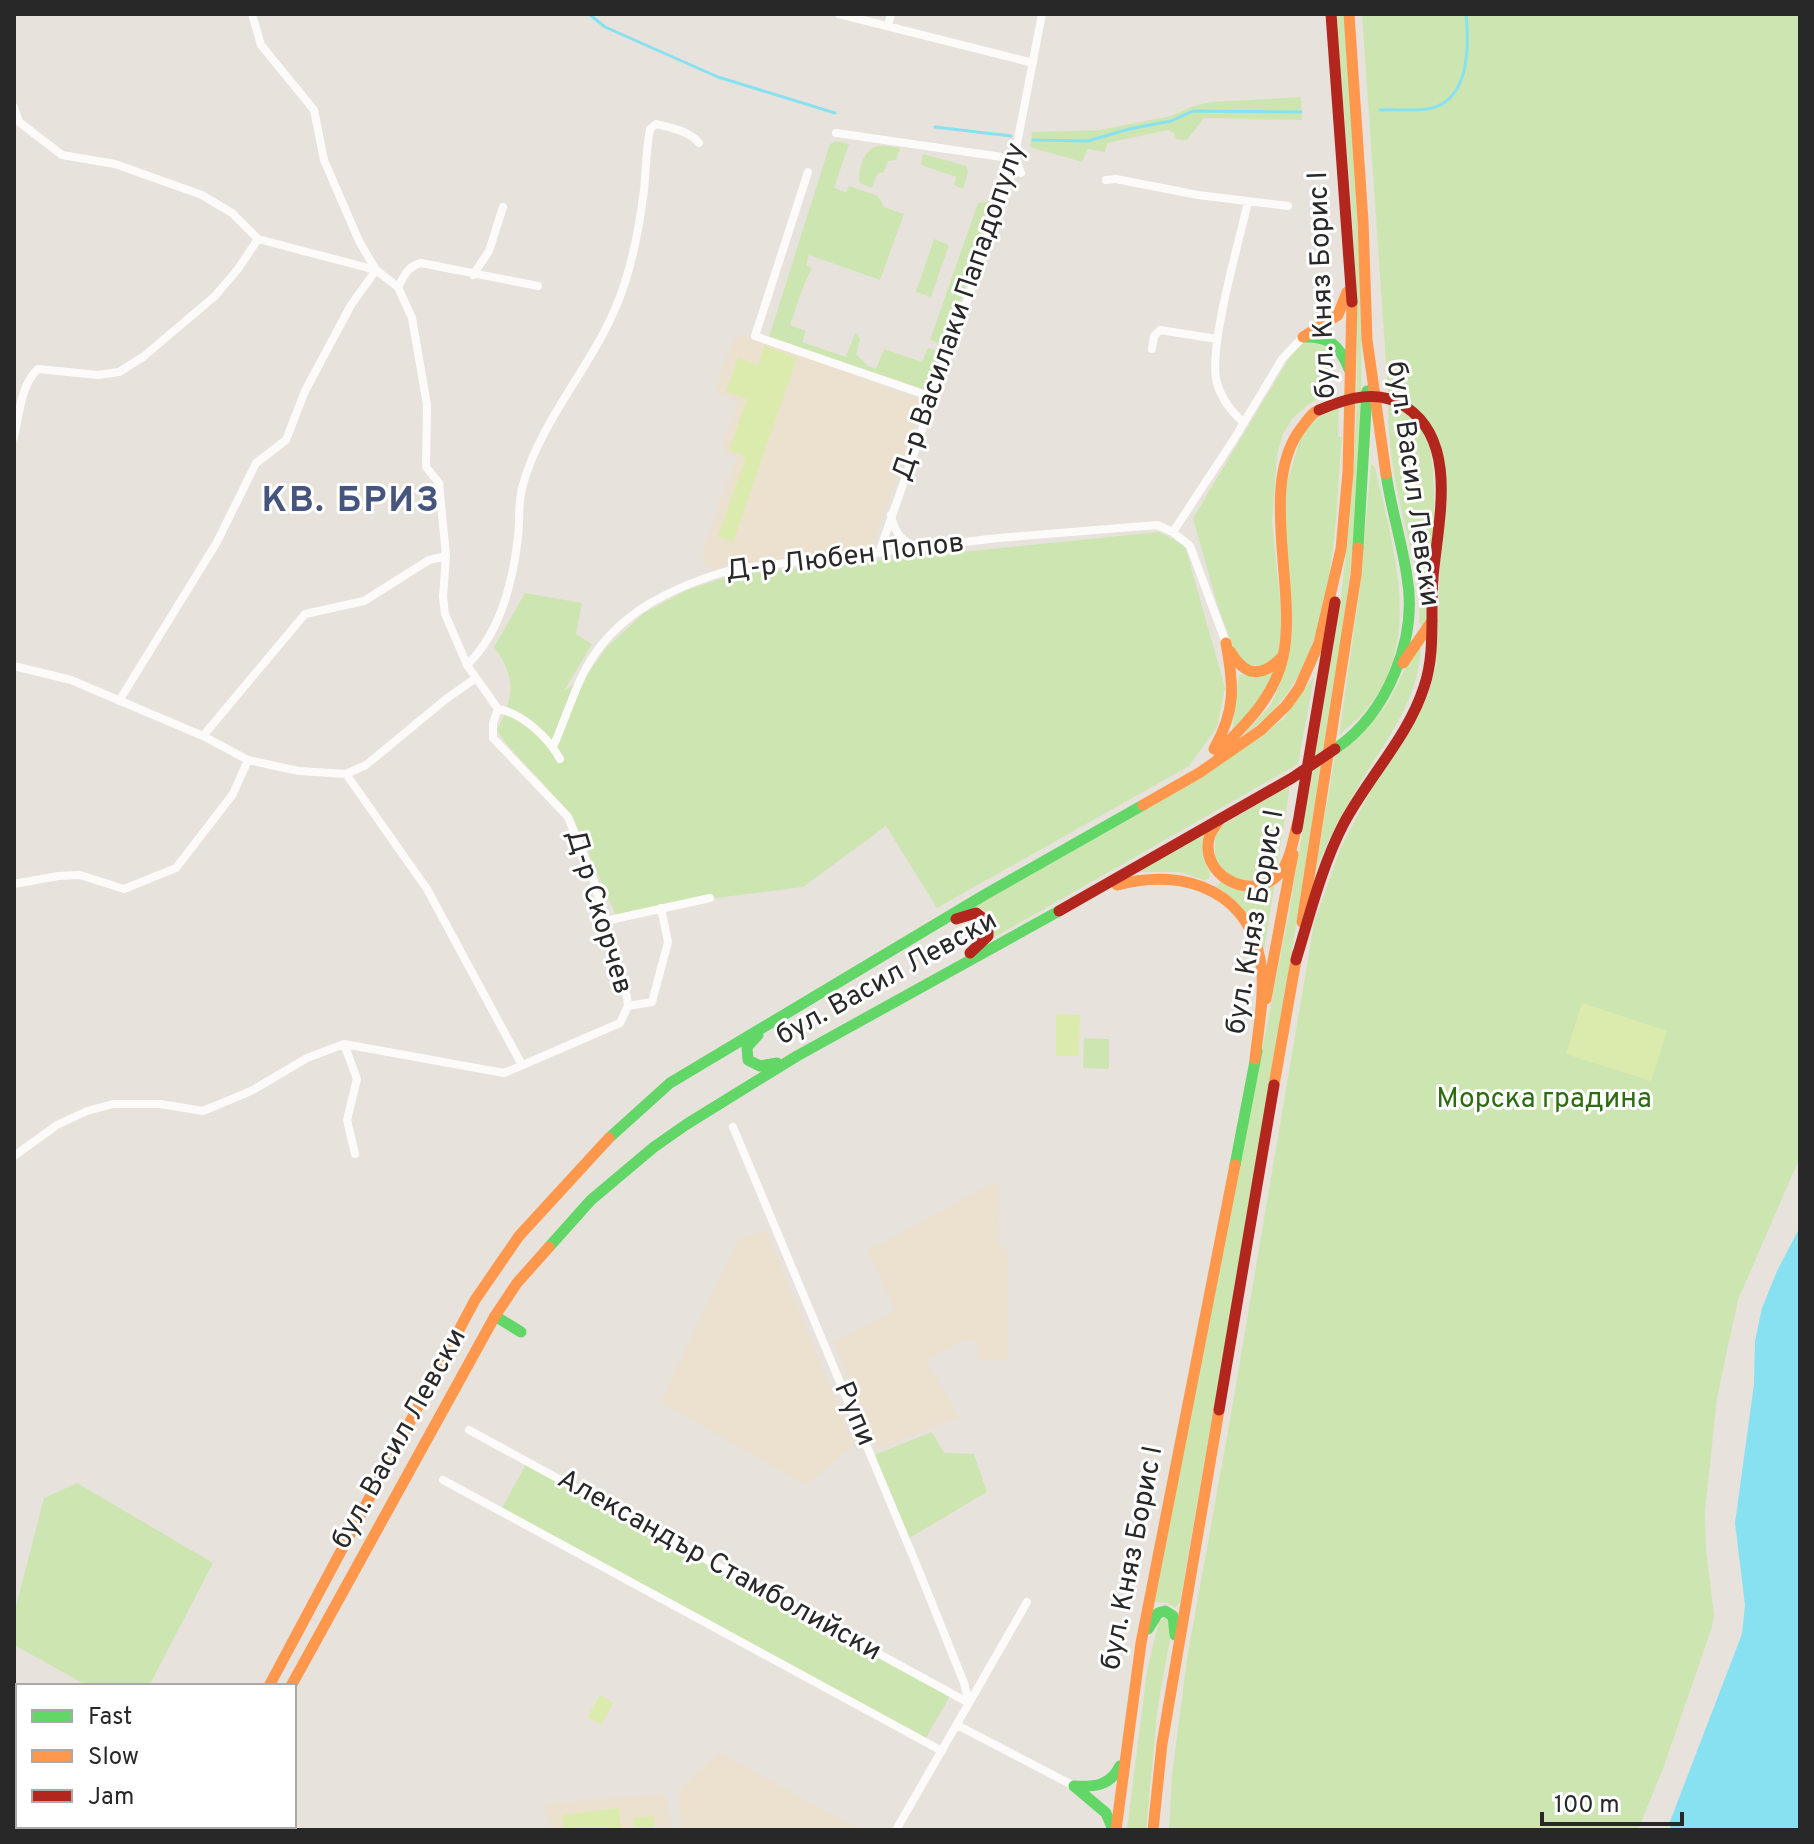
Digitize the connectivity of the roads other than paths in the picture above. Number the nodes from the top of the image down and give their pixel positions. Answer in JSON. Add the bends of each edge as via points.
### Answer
{"nodes":[{"id":1,"x":252,"y":14,"type":"edge"},
{"id":2,"x":839,"y":14,"type":"edge"},
{"id":3,"x":891,"y":14,"type":"edge"},
{"id":4,"x":1042,"y":14,"type":"edge"},
{"id":5,"x":1331,"y":14,"type":"edge"},
{"id":6,"x":1349,"y":14,"type":"edge"},
{"id":7,"x":888,"y":26,"type":"junction"},
{"id":8,"x":1033,"y":63,"type":"junction"},
{"id":9,"x":14,"y":107,"type":"edge"},
{"id":10,"x":836,"y":133,"type":"dead end"},
{"id":11,"x":699,"y":143,"type":"dead end"},
{"id":12,"x":1016,"y":159,"type":"junction"},
{"id":13,"x":808,"y":172,"type":"dead end"},
{"id":14,"x":1021,"y":173,"type":"dead end"},
{"id":15,"x":1106,"y":180,"type":"dead end"},
{"id":16,"x":1248,"y":201,"type":"junction"},
{"id":17,"x":1288,"y":206,"type":"dead end"},
{"id":18,"x":503,"y":207,"type":"dead end"},
{"id":19,"x":258,"y":239,"type":"junction"},
{"id":20,"x":1350,"y":256,"type":"junction"},
{"id":21,"x":376,"y":270,"type":"junction"},
{"id":22,"x":473,"y":275,"type":"junction"},
{"id":23,"x":538,"y":286,"type":"dead end"},
{"id":24,"x":398,"y":287,"type":"junction"},
{"id":25,"x":1303,"y":337,"type":"junction"},
{"id":26,"x":1217,"y":339,"type":"junction"},
{"id":27,"x":1367,"y":340,"type":"joint"},
{"id":28,"x":1152,"y":349,"type":"dead end"},
{"id":29,"x":1351,"y":378,"type":"junction"},
{"id":30,"x":932,"y":397,"type":"junction"},
{"id":31,"x":1372,"y":413,"type":"junction"},
{"id":32,"x":1244,"y":423,"type":"junction"},
{"id":33,"x":14,"y":437,"type":"edge"},
{"id":34,"x":891,"y":515,"type":"junction"},
{"id":35,"x":1173,"y":532,"type":"junction"},
{"id":36,"x":919,"y":548,"type":"junction"},
{"id":37,"x":1341,"y":549,"type":"junction"},
{"id":38,"x":879,"y":553,"type":"junction"},
{"id":39,"x":446,"y":556,"type":"junction"},
{"id":40,"x":1432,"y":621,"type":"junction"},
{"id":41,"x":1226,"y":643,"type":"junction"},
{"id":42,"x":1284,"y":653,"type":"junction"},
{"id":43,"x":467,"y":665,"type":"junction"},
{"id":44,"x":14,"y":666,"type":"edge"},
{"id":45,"x":476,"y":678,"type":"junction"},
{"id":46,"x":1390,"y":684,"type":"junction"},
{"id":47,"x":119,"y":701,"type":"junction"},
{"id":48,"x":498,"y":709,"type":"junction"},
{"id":49,"x":203,"y":736,"type":"junction"},
{"id":50,"x":553,"y":747,"type":"junction"},
{"id":51,"x":560,"y":759,"type":"dead end"},
{"id":52,"x":248,"y":760,"type":"junction"},
{"id":53,"x":1199,"y":773,"type":"junction"},
{"id":54,"x":346,"y":774,"type":"junction"},
{"id":55,"x":1180,"y":783,"type":"junction"},
{"id":56,"x":1222,"y":817,"type":"junction"},
{"id":57,"x":1298,"y":822,"type":"junction"},
{"id":58,"x":14,"y":884,"type":"edge"},
{"id":59,"x":710,"y":898,"type":"dead end"},
{"id":60,"x":1083,"y":898,"type":"junction"},
{"id":61,"x":661,"y":908,"type":"junction"},
{"id":62,"x":605,"y":921,"type":"junction"},
{"id":63,"x":926,"y":931,"type":"junction"},
{"id":64,"x":1296,"y":960,"type":"junction"},
{"id":65,"x":949,"y":972,"type":"junction"},
{"id":66,"x":628,"y":1006,"type":"junction"},
{"id":67,"x":769,"y":1024,"type":"junction"},
{"id":68,"x":344,"y":1044,"type":"junction"},
{"id":69,"x":797,"y":1056,"type":"junction"},
{"id":70,"x":1255,"y":1059,"type":"junction"},
{"id":71,"x":522,"y":1065,"type":"junction"},
{"id":72,"x":733,"y":1127,"type":"dead end"},
{"id":73,"x":355,"y":1154,"type":"dead end"},
{"id":74,"x":14,"y":1156,"type":"edge"},
{"id":75,"x":495,"y":1316,"type":"junction"},
{"id":76,"x":521,"y":1332,"type":"dead end"},
{"id":77,"x":469,"y":1430,"type":"dead end"},
{"id":78,"x":443,"y":1480,"type":"dead end"},
{"id":79,"x":352,"y":1528,"type":"junction"},
{"id":80,"x":371,"y":1541,"type":"junction"},
{"id":81,"x":1027,"y":1602,"type":"dead end"},
{"id":82,"x":1141,"y":1643,"type":"junction"},
{"id":83,"x":1177,"y":1652,"type":"junction"},
{"id":84,"x":270,"y":1684,"type":"edge"},
{"id":85,"x":292,"y":1684,"type":"edge"},
{"id":86,"x":969,"y":1703,"type":"junction"},
{"id":87,"x":957,"y":1725,"type":"junction"},
{"id":88,"x":1125,"y":1746,"type":"junction"},
{"id":89,"x":942,"y":1751,"type":"junction"},
{"id":90,"x":1074,"y":1786,"type":"junction"},
{"id":91,"x":896,"y":1830,"type":"edge"},
{"id":92,"x":1114,"y":1830,"type":"edge"},
{"id":93,"x":1153,"y":1830,"type":"edge"}],
"edges":[{"from":1,"to":21,"type":"street","via":[[261,45],[314,110],[324,160]]},
{"from":2,"to":7,"type":"street"},
{"from":3,"to":7,"type":"street"},
{"from":4,"to":8,"type":"street","name":"Д-р Василаки Пападопулу"},
{"from":5,"to":20,"type":"main road","name":"бул. Княз Борис I"},
{"from":6,"to":27,"type":"main road","name":"бул. Княз Борис I"},
{"from":7,"to":8,"type":"street"},
{"from":8,"to":12,"type":"street","name":"Д-р Василаки Пападопулу"},
{"from":9,"to":19,"type":"street","via":[[19,122],[52,150],[115,164],[202,195],[232,213]]},
{"from":10,"to":12,"type":"street"},
{"from":11,"to":43,"type":"street","via":[[677,129],[656,124],[650,129],[644,191],[621,297],[533,458],[522,490],[510,583],[483,650]]},
{"from":12,"to":14,"type":"street"},
{"from":12,"to":30,"type":"street","name":"Д-р Василаки Пападопулу"},
{"from":13,"to":30,"type":"street","via":[[755,336]]},
{"from":15,"to":16,"type":"street"},
{"from":16,"to":17,"type":"street"},
{"from":16,"to":26,"type":"street"},
{"from":18,"to":22,"type":"street","via":[[489,251]]},
{"from":19,"to":21,"type":"street"},
{"from":19,"to":33,"type":"street","via":[[215,296],[119,372],[38,369],[27,384]]},
{"from":20,"to":25,"type":"main road","via":[[1342,312]]},
{"from":20,"to":29,"type":"main road","name":"бул. Княз Борис I"},
{"from":21,"to":24,"type":"street"},
{"from":21,"to":47,"type":"street","via":[[305,391],[286,440],[256,463],[217,542]]},
{"from":22,"to":23,"type":"street"},
{"from":22,"to":24,"type":"street","via":[[421,263],[413,265]]},
{"from":24,"to":39,"type":"street","via":[[412,318],[427,405],[426,467],[439,483]]},
{"from":25,"to":29,"type":"main road","via":[[1320,336],[1336,343]]},
{"from":25,"to":32,"type":"street","via":[[1282,359]]},
{"from":26,"to":28,"type":"street","via":[[1161,330]]},
{"from":26,"to":32,"type":"street","via":[[1216,380],[1227,408]]},
{"from":27,"to":31,"type":"main road","name":"бул. Васил Левски"},
{"from":29,"to":37,"type":"main road","name":"бул. Княз Борис I"},
{"from":30,"to":34,"type":"street","name":"Д-р Василаки Пападопулу"},
{"from":31,"to":46,"type":"main road","name":"бул. Васил Левски","via":[[1408,579],[1404,645]]},
{"from":31,"to":64,"type":"main road","name":"бул. Княз Борис I","via":[[1356,575]]},
{"from":32,"to":35,"type":"street"},
{"from":34,"to":36,"type":"street","name":"Д-р Василаки Пападопулу","via":[[904,543]]},
{"from":34,"to":38,"type":"street","name":"Д-р Василаки Пападопулу"},
{"from":35,"to":36,"type":"street","name":"Д-р Любен Попов","via":[[1157,525]]},
{"from":35,"to":41,"type":"street","via":[[1193,553]]},
{"from":36,"to":38,"type":"street","name":"Д-р Любен Попов"},
{"from":37,"to":53,"type":"main road","name":"бул. Васил Левски","via":[[1319,643],[1299,688],[1261,730]]},
{"from":37,"to":57,"type":"main road","name":"бул. Княз Борис I"},
{"from":38,"to":50,"type":"street","name":"Д-р Любен Попов","via":[[734,569],[650,602],[597,650]]},
{"from":39,"to":43,"type":"street","via":[[443,606]]},
{"from":39,"to":49,"type":"street","via":[[429,560],[364,601],[305,614]]},
{"from":40,"to":42,"type":"main road","via":[[1439,464],[1434,441],[1424,422],[1400,402],[1347,399],[1312,415],[1286,459],[1280,518]]},
{"from":40,"to":46,"type":"main road"},
{"from":40,"to":64,"type":"main road","via":[[1430,662],[1417,704],[1338,835]]},
{"from":41,"to":42,"type":"main road","via":[[1238,663],[1252,672],[1270,670]]},
{"from":41,"to":55,"type":"main road","via":[[1234,688],[1231,717],[1213,749]]},
{"from":42,"to":53,"type":"main road","via":[[1262,707]]},
{"from":43,"to":45,"type":"street"},
{"from":44,"to":47,"type":"street","via":[[71,680]]},
{"from":45,"to":48,"type":"street"},
{"from":45,"to":54,"type":"street","via":[[366,765]]},
{"from":46,"to":56,"type":"main road","name":"бул. Васил Левски","via":[[1367,721],[1340,747]]},
{"from":47,"to":49,"type":"street"},
{"from":48,"to":50,"type":"street","via":[[525,719]]},
{"from":48,"to":62,"type":"street","name":"Д-р Скорчев","via":[[493,738],[568,817]]},
{"from":49,"to":52,"type":"street"},
{"from":50,"to":51,"type":"street"},
{"from":52,"to":54,"type":"street"},
{"from":52,"to":58,"type":"street","via":[[233,794],[176,868],[124,889],[80,875]]},
{"from":53,"to":55,"type":"main road","name":"бул. Васил Левски"},
{"from":54,"to":71,"type":"street","via":[[427,889]]},
{"from":55,"to":63,"type":"main road","name":"бул. Васил Левски"},
{"from":56,"to":57,"type":"main road","via":[[1210,837],[1210,861],[1226,880],[1246,887],[1277,875]]},
{"from":56,"to":60,"type":"main road","name":"бул. Васил Левски"},
{"from":57,"to":70,"type":"main road","name":"бул. Княз Борис I"},
{"from":59,"to":61,"type":"street"},
{"from":60,"to":65,"type":"main road","name":"бул. Васил Левски"},
{"from":60,"to":70,"type":"main road","via":[[1134,879],[1162,876],[1205,887],[1230,904],[1249,930],[1260,962]]},
{"from":61,"to":62,"type":"street"},
{"from":61,"to":66,"type":"street","via":[[668,942],[652,1002]]},
{"from":62,"to":66,"type":"street","name":"Д-р Скорчев"},
{"from":63,"to":65,"type":"main road","via":[[971,913],[988,922],[986,939]]},
{"from":63,"to":67,"type":"main road","name":"бул. Васил Левски"},
{"from":64,"to":83,"type":"main road","name":"бул. Княз Борис I"},
{"from":65,"to":69,"type":"main road","name":"бул. Васил Левски"},
{"from":66,"to":71,"type":"street","name":"Д-р Скорчев","via":[[620,1023]]},
{"from":67,"to":69,"type":"main road","via":[[747,1047],[750,1064],[763,1068]]},
{"from":67,"to":79,"type":"main road","name":"бул. Васил Левски","via":[[670,1083],[620,1127],[519,1236],[471,1297]]},
{"from":68,"to":71,"type":"street","name":"Д-р Скорчев","via":[[504,1073]]},
{"from":68,"to":73,"type":"street","via":[[357,1079],[347,1120]]},
{"from":68,"to":74,"type":"street","via":[[203,1111],[113,1104],[87,1111]]},
{"from":69,"to":75,"type":"main road","name":"бул. Васил Левски","via":[[654,1147],[591,1200],[517,1283]]},
{"from":70,"to":82,"type":"main road","name":"бул. Княз Борис I"},
{"from":72,"to":86,"type":"street","name":"Рупи","via":[[923,1579]]},
{"from":75,"to":76,"type":"main road"},
{"from":75,"to":80,"type":"main road","name":"бул. Васил Левски"},
{"from":77,"to":86,"type":"street","name":"Александър Стамболийски"},
{"from":78,"to":89,"type":"street","name":"Александър Стамболийски"},
{"from":79,"to":80,"type":"main road","via":[[368,1526]]},
{"from":79,"to":84,"type":"main road","name":"бул. Васил Левски"},
{"from":80,"to":85,"type":"main road","name":"бул. Васил Левски"},
{"from":81,"to":86,"type":"street"},
{"from":82,"to":83,"type":"main road","via":[[1154,1617],[1170,1612]]},
{"from":82,"to":88,"type":"main road","name":"бул. Княз Борис I"},
{"from":83,"to":93,"type":"main road","name":"бул. Княз Борис I"},
{"from":86,"to":87,"type":"street"},
{"from":87,"to":89,"type":"street"},
{"from":87,"to":90,"type":"street"},
{"from":88,"to":90,"type":"main road","via":[[1111,1781],[1101,1787]]},
{"from":88,"to":92,"type":"main road","name":"бул. Княз Борис I"},
{"from":89,"to":91,"type":"street"},
{"from":90,"to":92,"type":"main road","via":[[1106,1813]]}]}
